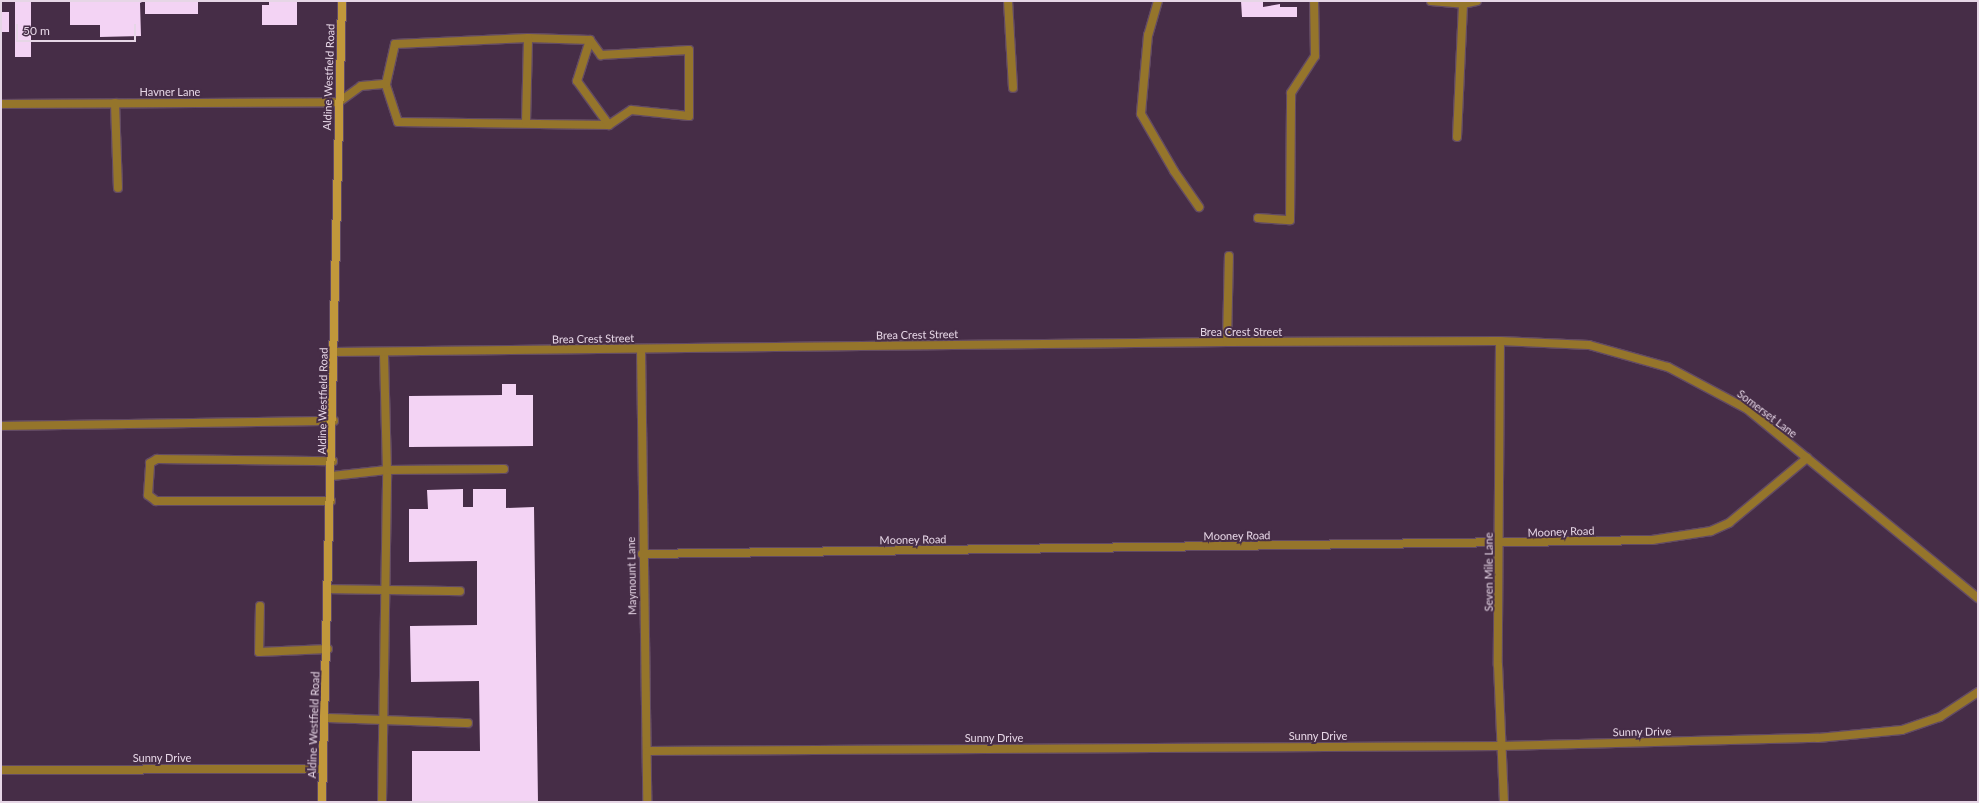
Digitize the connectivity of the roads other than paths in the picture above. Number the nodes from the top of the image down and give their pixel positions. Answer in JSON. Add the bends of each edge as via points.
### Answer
{"nodes":[{"id":1,"x":342,"y":1,"type":"edge"},
{"id":2,"x":1008,"y":1,"type":"edge"},
{"id":3,"x":1158,"y":1,"type":"edge"},
{"id":4,"x":1314,"y":1,"type":"edge"},
{"id":5,"x":1431,"y":1,"type":"edge"},
{"id":6,"x":1477,"y":1,"type":"edge"},
{"id":7,"x":1463,"y":4,"type":"junction"},
{"id":8,"x":528,"y":38,"type":"junction"},
{"id":9,"x":590,"y":40,"type":"junction"},
{"id":10,"x":386,"y":84,"type":"junction"},
{"id":11,"x":1014,"y":88,"type":"dead end"},
{"id":12,"x":339,"y":102,"type":"junction"},
{"id":13,"x":115,"y":103,"type":"junction"},
{"id":14,"x":1,"y":104,"type":"edge"},
{"id":15,"x":526,"y":122,"type":"junction"},
{"id":16,"x":609,"y":125,"type":"junction"},
{"id":17,"x":1457,"y":138,"type":"dead end"},
{"id":18,"x":118,"y":188,"type":"dead end"},
{"id":19,"x":1199,"y":206,"type":"dead end"},
{"id":20,"x":1258,"y":218,"type":"dead end"},
{"id":21,"x":1229,"y":256,"type":"dead end"},
{"id":22,"x":1500,"y":341,"type":"junction"},
{"id":23,"x":1227,"y":342,"type":"junction"},
{"id":24,"x":641,"y":349,"type":"junction"},
{"id":25,"x":334,"y":352,"type":"junction"},
{"id":26,"x":384,"y":352,"type":"junction"},
{"id":27,"x":334,"y":421,"type":"junction"},
{"id":28,"x":1,"y":426,"type":"edge"},
{"id":29,"x":1807,"y":458,"type":"junction"},
{"id":30,"x":333,"y":461,"type":"junction"},
{"id":31,"x":504,"y":469,"type":"dead end"},
{"id":32,"x":387,"y":470,"type":"junction"},
{"id":33,"x":332,"y":476,"type":"junction"},
{"id":34,"x":331,"y":500,"type":"junction"},
{"id":35,"x":1500,"y":544,"type":"junction"},
{"id":36,"x":642,"y":554,"type":"junction"},
{"id":37,"x":328,"y":590,"type":"junction"},
{"id":38,"x":385,"y":590,"type":"junction"},
{"id":39,"x":460,"y":590,"type":"dead end"},
{"id":40,"x":1978,"y":598,"type":"edge"},
{"id":41,"x":260,"y":606,"type":"dead end"},
{"id":42,"x":328,"y":649,"type":"junction"},
{"id":43,"x":1978,"y":692,"type":"edge"},
{"id":44,"x":325,"y":718,"type":"junction"},
{"id":45,"x":383,"y":720,"type":"junction"},
{"id":46,"x":468,"y":723,"type":"dead end"},
{"id":47,"x":1502,"y":746,"type":"junction"},
{"id":48,"x":647,"y":751,"type":"junction"},
{"id":49,"x":323,"y":769,"type":"junction"},
{"id":50,"x":1,"y":770,"type":"edge"},
{"id":51,"x":322,"y":802,"type":"edge"},
{"id":52,"x":382,"y":802,"type":"edge"},
{"id":53,"x":647,"y":802,"type":"edge"},
{"id":54,"x":1504,"y":802,"type":"edge"}],
"edges":[{"from":1,"to":12,"type":"main road","name":"Aldine Westfield Road"},
{"from":2,"to":11,"type":"street"},
{"from":3,"to":19,"type":"street","via":[[1148,36],[1141,114],[1174,172]]},
{"from":4,"to":20,"type":"street","via":[[1314,56],[1291,93],[1290,220]]},
{"from":5,"to":7,"type":"street"},
{"from":6,"to":7,"type":"street"},
{"from":7,"to":17,"type":"street"},
{"from":8,"to":9,"type":"street"},
{"from":8,"to":10,"type":"street","via":[[395,44]]},
{"from":8,"to":15,"type":"street"},
{"from":9,"to":16,"type":"street","via":[[576,81]]},
{"from":9,"to":16,"type":"street","via":[[601,55],[689,50],[689,116],[631,110]]},
{"from":10,"to":12,"type":"street","via":[[361,86]]},
{"from":10,"to":15,"type":"street","via":[[398,122]]},
{"from":12,"to":13,"type":"street","name":"Havner Lane"},
{"from":12,"to":25,"type":"main road","name":"Aldine Westfield Road"},
{"from":13,"to":14,"type":"street","name":"Havner Lane"},
{"from":13,"to":18,"type":"street"},
{"from":15,"to":16,"type":"street"},
{"from":21,"to":23,"type":"street"},
{"from":22,"to":23,"type":"street","name":"Brea Crest Street"},
{"from":22,"to":29,"type":"street","name":"Somerset Lane","via":[[1590,345],[1668,367],[1747,409]]},
{"from":22,"to":35,"type":"street","name":"Seven Mile Lane"},
{"from":23,"to":24,"type":"street","name":"Brea Crest Street"},
{"from":24,"to":26,"type":"street","name":"Brea Crest Street"},
{"from":24,"to":36,"type":"street","name":"Maymount Lane"},
{"from":25,"to":26,"type":"street","name":"Brea Crest Street"},
{"from":25,"to":27,"type":"main road","name":"Aldine Westfield Road"},
{"from":26,"to":32,"type":"street"},
{"from":27,"to":28,"type":"street"},
{"from":27,"to":30,"type":"main road","name":"Aldine Westfield Road"},
{"from":29,"to":35,"type":"street","name":"Mooney Road","via":[[1744,512],[1711,530],[1652,540]]},
{"from":29,"to":40,"type":"street","name":"Somerset Lane"},
{"from":30,"to":33,"type":"main road","name":"Aldine Westfield Road"},
{"from":30,"to":34,"type":"street","via":[[157,459],[150,463],[148,496],[156,501]]},
{"from":31,"to":32,"type":"street"},
{"from":32,"to":33,"type":"street"},
{"from":32,"to":38,"type":"street"},
{"from":33,"to":34,"type":"main road","name":"Aldine Westfield Road"},
{"from":34,"to":37,"type":"main road","name":"Aldine Westfield Road"},
{"from":35,"to":36,"type":"street","name":"Mooney Road"},
{"from":35,"to":47,"type":"street","name":"Seven Mile Lane","via":[[1498,665]]},
{"from":36,"to":48,"type":"street","name":"Maymount Lane"},
{"from":37,"to":38,"type":"street"},
{"from":37,"to":42,"type":"main road","name":"Aldine Westfield Road"},
{"from":38,"to":39,"type":"street"},
{"from":38,"to":45,"type":"street"},
{"from":41,"to":42,"type":"street","via":[[260,652]]},
{"from":42,"to":44,"type":"main road","name":"Aldine Westfield Road"},
{"from":43,"to":47,"type":"street","name":"Sunny Drive","via":[[1940,717],[1902,730],[1861,736]]},
{"from":44,"to":45,"type":"street"},
{"from":44,"to":49,"type":"main road","name":"Aldine Westfield Road"},
{"from":45,"to":46,"type":"street"},
{"from":45,"to":52,"type":"street"},
{"from":47,"to":48,"type":"street","name":"Sunny Drive"},
{"from":47,"to":54,"type":"street","name":"Seven Mile Lane"},
{"from":48,"to":53,"type":"street","name":"Maymount Lane"},
{"from":49,"to":50,"type":"street","name":"Sunny Drive"},
{"from":49,"to":51,"type":"main road","name":"Aldine Westfield Road"}]}
